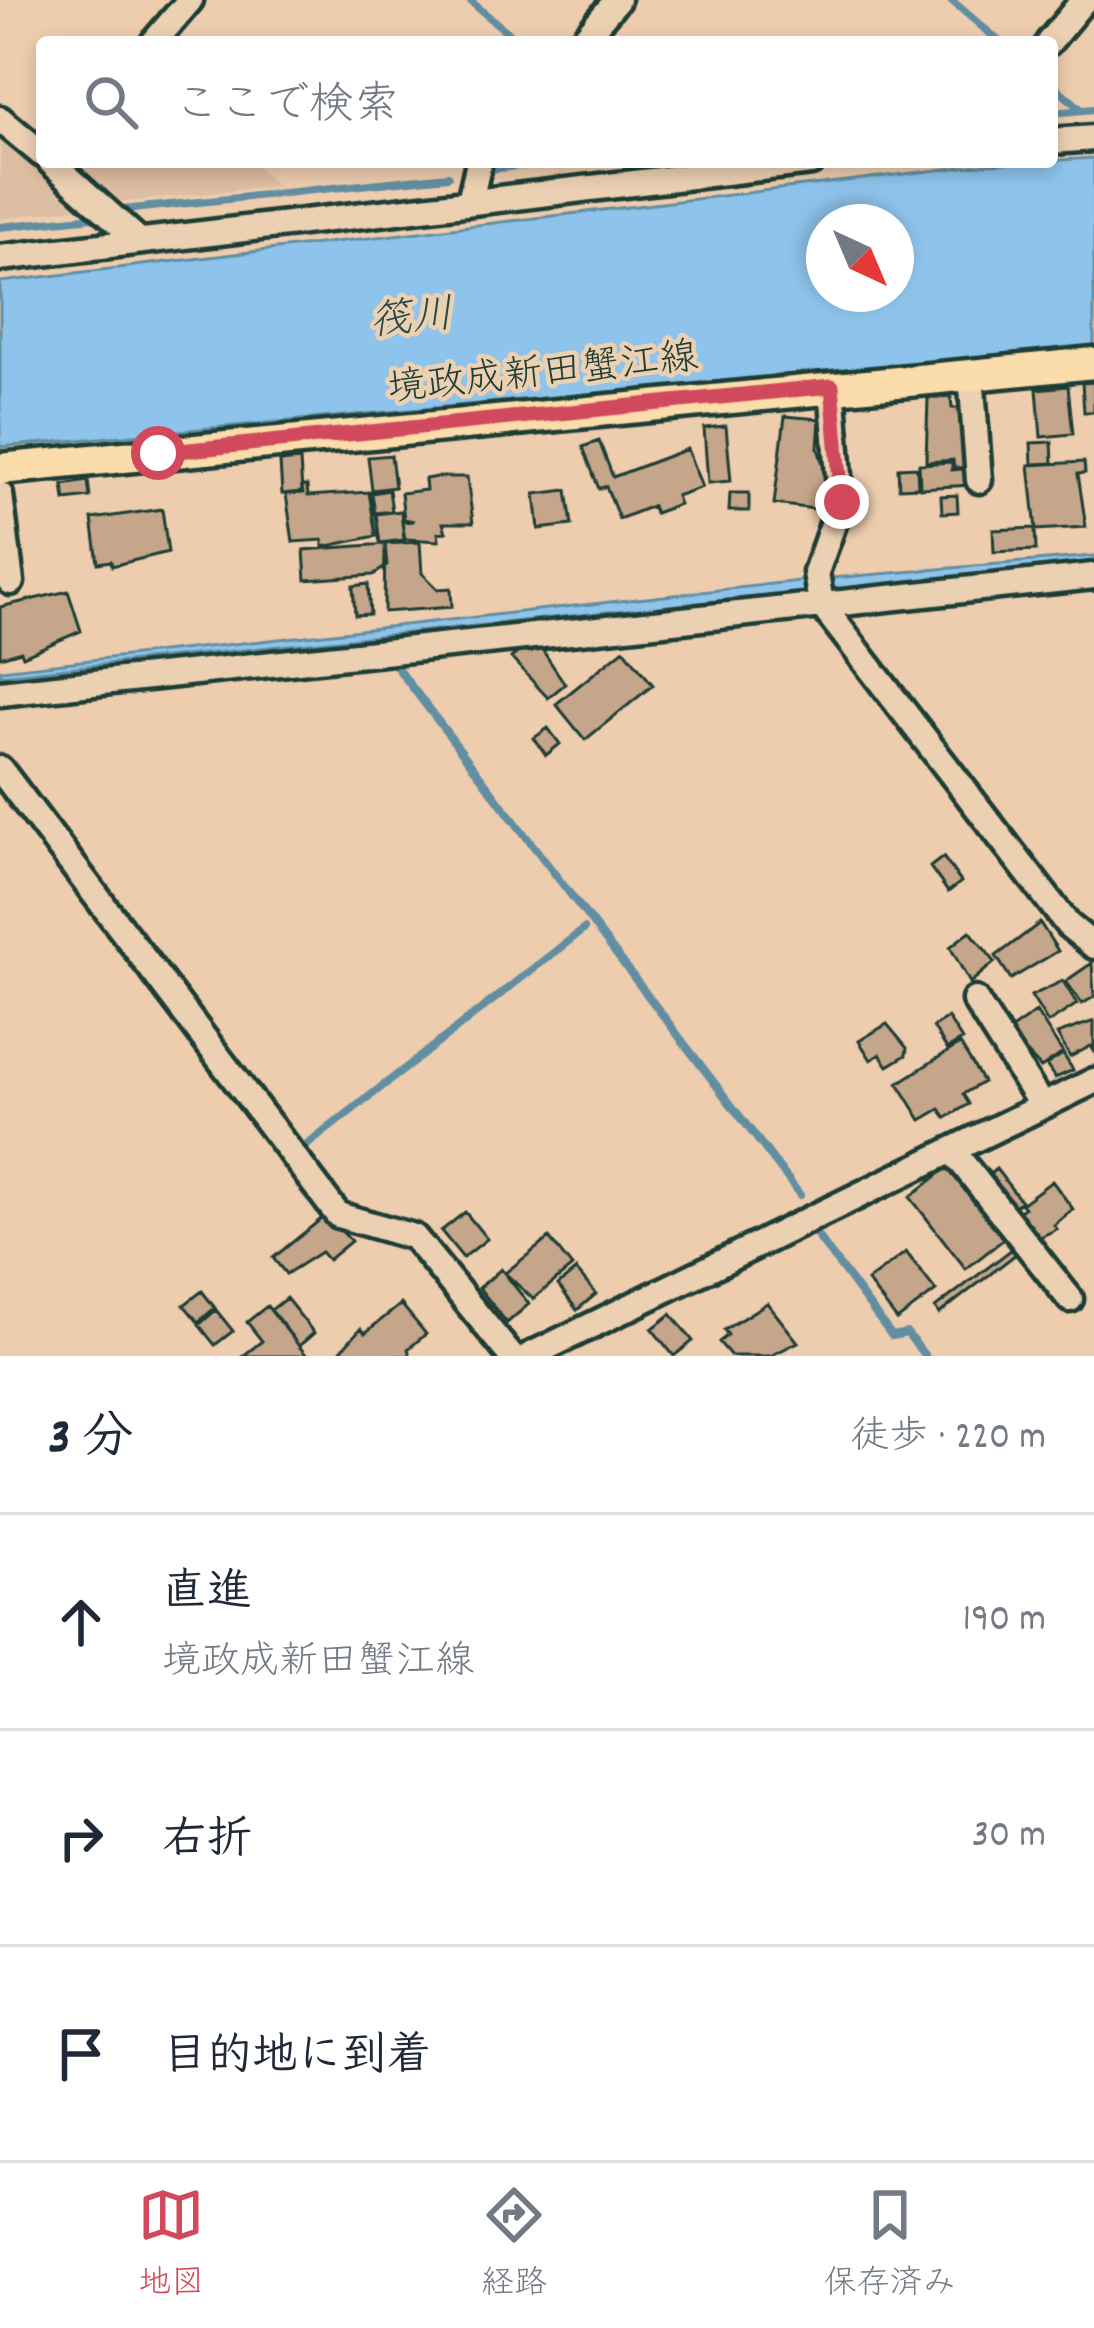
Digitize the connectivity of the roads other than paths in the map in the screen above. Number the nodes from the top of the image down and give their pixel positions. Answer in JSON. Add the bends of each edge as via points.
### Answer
{"nodes":[{"id":1,"x":190,"y":0,"type":"edge"},
{"id":2,"x":617,"y":0,"type":"edge"},
{"id":3,"x":1084,"y":0,"type":"edge"},
{"id":4,"x":159,"y":36,"type":"edge"},
{"id":5,"x":586,"y":36,"type":"edge"},
{"id":6,"x":1054,"y":36,"type":"edge"},
{"id":7,"x":0,"y":119,"type":"edge"},
{"id":8,"x":1094,"y":138,"type":"edge"},
{"id":9,"x":1058,"y":141,"type":"edge"},
{"id":10,"x":36,"y":149,"type":"edge"},
{"id":11,"x":58,"y":168,"type":"edge"},
{"id":12,"x":478,"y":168,"type":"edge"},
{"id":13,"x":759,"y":168,"type":"edge"},
{"id":14,"x":470,"y":201,"type":"junction"},
{"id":15,"x":137,"y":239,"type":"junction"},
{"id":16,"x":0,"y":258,"type":"edge"},
{"id":17,"x":1094,"y":363,"type":"edge"},
{"id":18,"x":971,"y":374,"type":"junction"},
{"id":19,"x":832,"y":386,"type":"junction"},
{"id":20,"x":0,"y":469,"type":"edge"},
{"id":21,"x":979,"y":480,"type":"dead end"},
{"id":22,"x":0,"y":495,"type":"edge"},
{"id":23,"x":1094,"y":576,"type":"edge"},
{"id":24,"x":11,"y":582,"type":"dead end"},
{"id":25,"x":821,"y":604,"type":"junction"},
{"id":26,"x":0,"y":693,"type":"edge"},
{"id":27,"x":0,"y":769,"type":"edge"},
{"id":28,"x":1094,"y":946,"type":"edge"},
{"id":29,"x":975,"y":1000,"type":"dead end"},
{"id":30,"x":1094,"y":1081,"type":"edge"},
{"id":31,"x":1042,"y":1106,"type":"junction"},
{"id":32,"x":952,"y":1150,"type":"junction"},
{"id":33,"x":1070,"y":1299,"type":"dead end"},
{"id":34,"x":527,"y":1355,"type":"edge"}],
"edges":[{"from":1,"to":4,"type":"street"},
{"from":2,"to":5,"type":"street"},
{"from":3,"to":6,"type":"street"},
{"from":7,"to":10,"type":"street"},
{"from":8,"to":9,"type":"street"},
{"from":11,"to":15,"type":"street"},
{"from":12,"to":14,"type":"street"},
{"from":13,"to":14,"type":"street"},
{"from":14,"to":15,"type":"street"},
{"from":15,"to":16,"type":"street"},
{"from":17,"to":18,"type":"main road","name":"境政成新田蟹江線"},
{"from":18,"to":19,"type":"main road","name":"境政成新田蟹江線"},
{"from":18,"to":21,"type":"street"},
{"from":19,"to":20,"type":"main road","name":"境政成新田蟹江線"},
{"from":19,"to":25,"type":"street","via":[[842,502],[816,572]]},
{"from":22,"to":24,"type":"street"},
{"from":23,"to":25,"type":"street"},
{"from":25,"to":26,"type":"street","via":[[417,638]]},
{"from":25,"to":28,"type":"street","via":[[1068,925]]},
{"from":27,"to":34,"type":"street","via":[[338,1215],[414,1237]]},
{"from":29,"to":31,"type":"street"},
{"from":30,"to":31,"type":"street"},
{"from":31,"to":32,"type":"street"},
{"from":32,"to":33,"type":"street"},
{"from":32,"to":34,"type":"street"}]}
